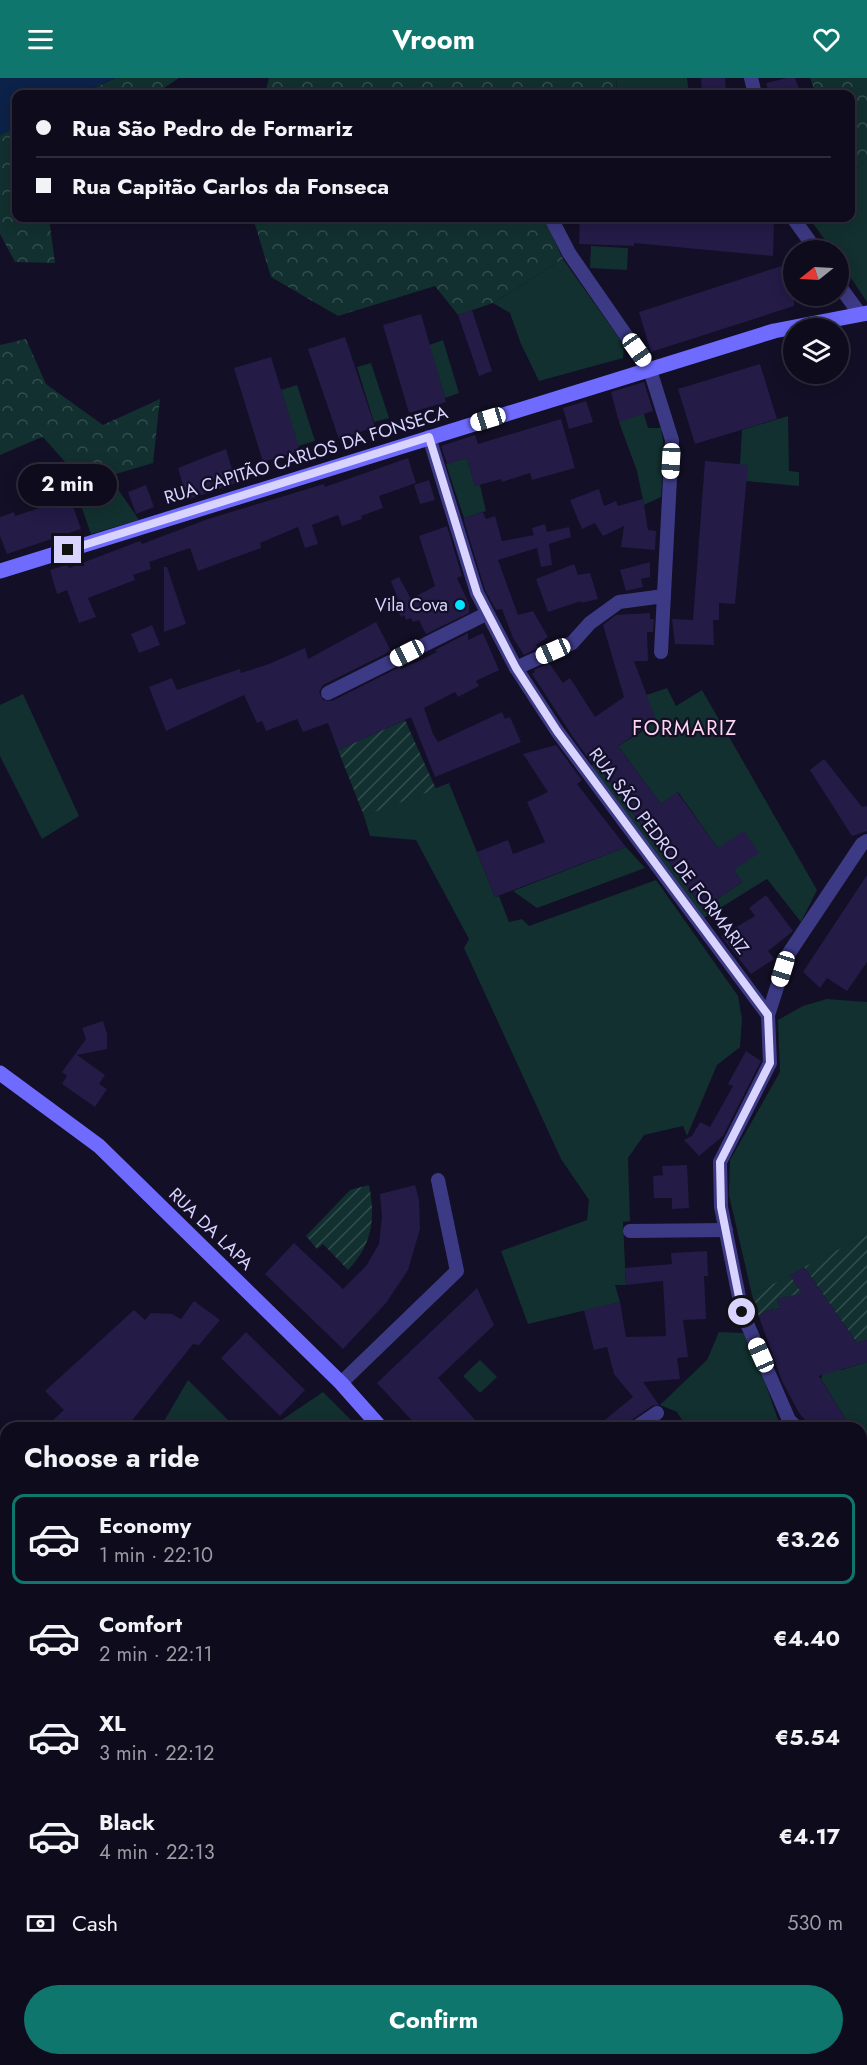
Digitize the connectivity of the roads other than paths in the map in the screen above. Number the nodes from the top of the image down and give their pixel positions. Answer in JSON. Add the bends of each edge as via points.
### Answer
{"nodes":[{"id":1,"x":552,"y":222,"type":"edge"},
{"id":2,"x":796,"y":222,"type":"edge"},
{"id":3,"x":809,"y":240,"type":"edge"},
{"id":4,"x":849,"y":297,"type":"edge"},
{"id":5,"x":863,"y":313,"type":"edge"},
{"id":6,"x":650,"y":370,"type":"junction"},
{"id":7,"x":429,"y":437,"type":"junction"},
{"id":8,"x":0,"y":571,"type":"edge"},
{"id":9,"x":664,"y":597,"type":"junction"},
{"id":10,"x":486,"y":614,"type":"junction"},
{"id":11,"x":661,"y":652,"type":"dead end"},
{"id":12,"x":516,"y":668,"type":"junction"},
{"id":13,"x":328,"y":693,"type":"dead end"},
{"id":14,"x":867,"y":841,"type":"edge"},
{"id":15,"x":779,"y":981,"type":"junction"},
{"id":16,"x":745,"y":983,"type":"junction"},
{"id":17,"x":768,"y":1015,"type":"junction"},
{"id":18,"x":0,"y":1072,"type":"edge"},
{"id":19,"x":438,"y":1180,"type":"dead end"},
{"id":20,"x":726,"y":1230,"type":"junction"},
{"id":21,"x":630,"y":1231,"type":"dead end"},
{"id":22,"x":341,"y":1383,"type":"junction"},
{"id":23,"x":657,"y":1413,"type":"dead end"},
{"id":24,"x":376,"y":1422,"type":"edge"},
{"id":25,"x":644,"y":1422,"type":"edge"},
{"id":26,"x":791,"y":1422,"type":"edge"}],
"edges":[{"from":1,"to":6,"type":"street","via":[[569,253]]},
{"from":2,"to":3,"type":"street"},
{"from":4,"to":5,"type":"street"},
{"from":5,"to":6,"type":"main road","name":"RUA CAPITÃO CARLOS DA FONSECA","via":[[774,330]]},
{"from":6,"to":7,"type":"main road","name":"RUA CAPITÃO CARLOS DA FONSECA"},
{"from":6,"to":9,"type":"street","via":[[672,440]]},
{"from":7,"to":8,"type":"main road","name":"RUA CAPITÃO CARLOS DA FONSECA"},
{"from":7,"to":10,"type":"street","name":"RUA SÃO PEDRO DE FORMARIZ"},
{"from":9,"to":11,"type":"street"},
{"from":9,"to":12,"type":"street","via":[[619,602],[590,623],[572,643]]},
{"from":10,"to":12,"type":"street","name":"RUA SÃO PEDRO DE FORMARIZ"},
{"from":10,"to":13,"type":"street"},
{"from":12,"to":16,"type":"street","name":"RUA SÃO PEDRO DE FORMARIZ","via":[[557,731]]},
{"from":14,"to":15,"type":"street","via":[[787,956]]},
{"from":15,"to":16,"type":"street","via":[[770,986]]},
{"from":15,"to":17,"type":"street"},
{"from":16,"to":17,"type":"street","name":"RUA SÃO PEDRO DE FORMARIZ"},
{"from":17,"to":20,"type":"street","via":[[770,1063],[720,1162]]},
{"from":18,"to":22,"type":"main road","name":"RUA DA LAPA","via":[[99,1146]]},
{"from":19,"to":22,"type":"street","via":[[457,1271]]},
{"from":20,"to":21,"type":"street"},
{"from":20,"to":26,"type":"street","via":[[742,1312]]},
{"from":22,"to":24,"type":"main road","name":"RUA DA LAPA"},
{"from":23,"to":25,"type":"street"}]}
